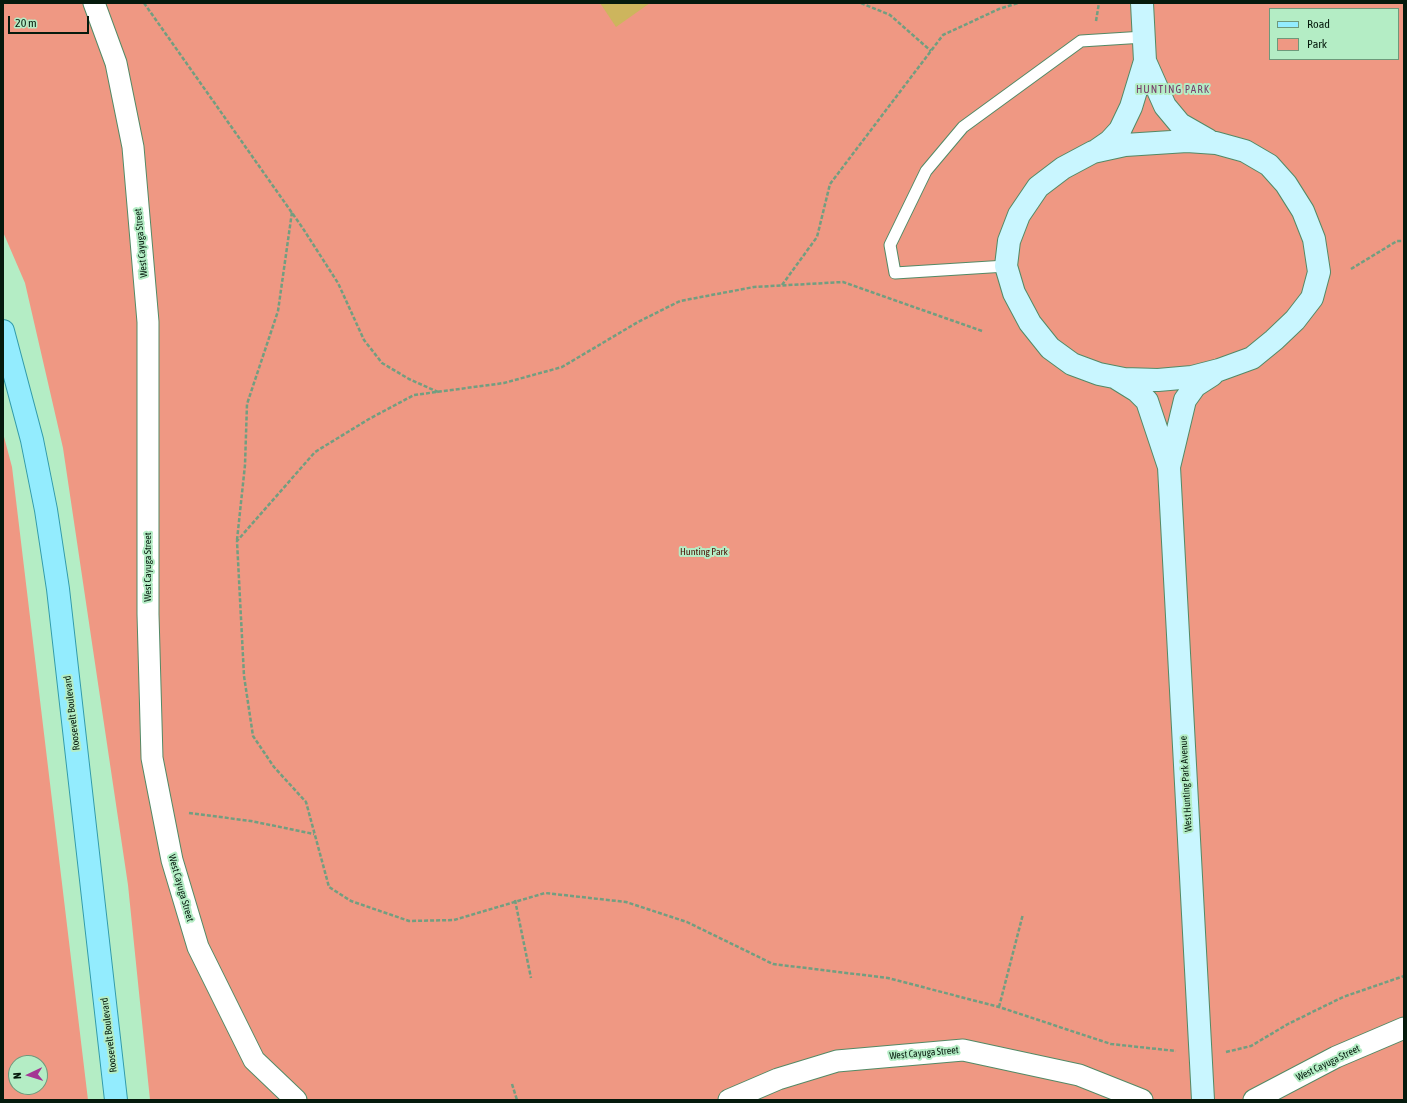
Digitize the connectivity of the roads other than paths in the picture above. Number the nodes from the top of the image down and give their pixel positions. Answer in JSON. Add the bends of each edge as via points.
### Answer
{"nodes":[{"id":1,"x":94,"y":3,"type":"edge"},
{"id":2,"x":1142,"y":3,"type":"edge"},
{"id":3,"x":1144,"y":37,"type":"junction"},
{"id":4,"x":1145,"y":61,"type":"junction"},
{"id":5,"x":1216,"y":143,"type":"junction"},
{"id":6,"x":1093,"y":152,"type":"junction"},
{"id":7,"x":1006,"y":266,"type":"junction"},
{"id":8,"x":3,"y":330,"type":"edge"},
{"id":9,"x":1219,"y":370,"type":"junction"},
{"id":10,"x":1113,"y":376,"type":"junction"},
{"id":11,"x":1169,"y":467,"type":"junction"},
{"id":12,"x":1404,"y":1028,"type":"edge"},
{"id":13,"x":116,"y":1100,"type":"edge"},
{"id":14,"x":296,"y":1100,"type":"edge"},
{"id":15,"x":729,"y":1100,"type":"edge"},
{"id":16,"x":1142,"y":1100,"type":"edge"},
{"id":17,"x":1203,"y":1100,"type":"edge"},
{"id":18,"x":1254,"y":1100,"type":"edge"}],
"edges":[{"from":1,"to":14,"type":"street","name":"West Cayuga Street","via":[[116,63],[133,147],[148,322],[148,614],[152,758],[172,860],[198,947],[254,1060]]},
{"from":2,"to":3,"type":"main road","name":"West Hunting Park Avenue"},
{"from":3,"to":4,"type":"main road","name":"West Hunting Park Avenue"},
{"from":3,"to":7,"type":"lane","via":[[1081,41],[963,127],[926,171],[890,245],[895,273]]},
{"from":4,"to":5,"type":"main road","name":"West Hunting Park Avenue","via":[[1165,106],[1180,124]]},
{"from":4,"to":6,"type":"main road","name":"West Hunting Park Avenue","via":[[1131,107],[1120,130],[1110,141]]},
{"from":5,"to":6,"type":"main road","name":"West Hunting Park Avenue","via":[[1187,140],[1156,142]]},
{"from":5,"to":9,"type":"main road","name":"West Hunting Park Avenue","via":[[1245,151],[1269,165],[1286,184],[1309,226],[1319,272],[1312,298],[1295,320],[1252,358]]},
{"from":6,"to":7,"type":"main road","name":"West Hunting Park Avenue","via":[[1063,168],[1038,187],[1019,215],[1009,241]]},
{"from":7,"to":10,"type":"main road","name":"West Hunting Park Avenue","via":[[1014,293],[1030,323],[1050,348],[1072,364],[1099,374]]},
{"from":8,"to":13,"type":"main road","name":"Roosevelt Boulevard","via":[[32,440],[48,518]]},
{"from":9,"to":10,"type":"main road","name":"West Hunting Park Avenue","via":[[1192,377],[1164,379],[1124,379]]},
{"from":9,"to":11,"type":"main road","name":"West Hunting Park Avenue","via":[[1195,386],[1185,400]]},
{"from":10,"to":11,"type":"main road","name":"West Hunting Park Avenue","via":[[1137,390],[1147,401]]},
{"from":11,"to":17,"type":"main road","name":"West Hunting Park Avenue"},
{"from":12,"to":18,"type":"street","name":"West Cayuga Street","via":[[1336,1057]]},
{"from":15,"to":16,"type":"street","name":"West Cayuga Street","via":[[778,1079],[837,1060],[963,1050],[1079,1075]]}]}
